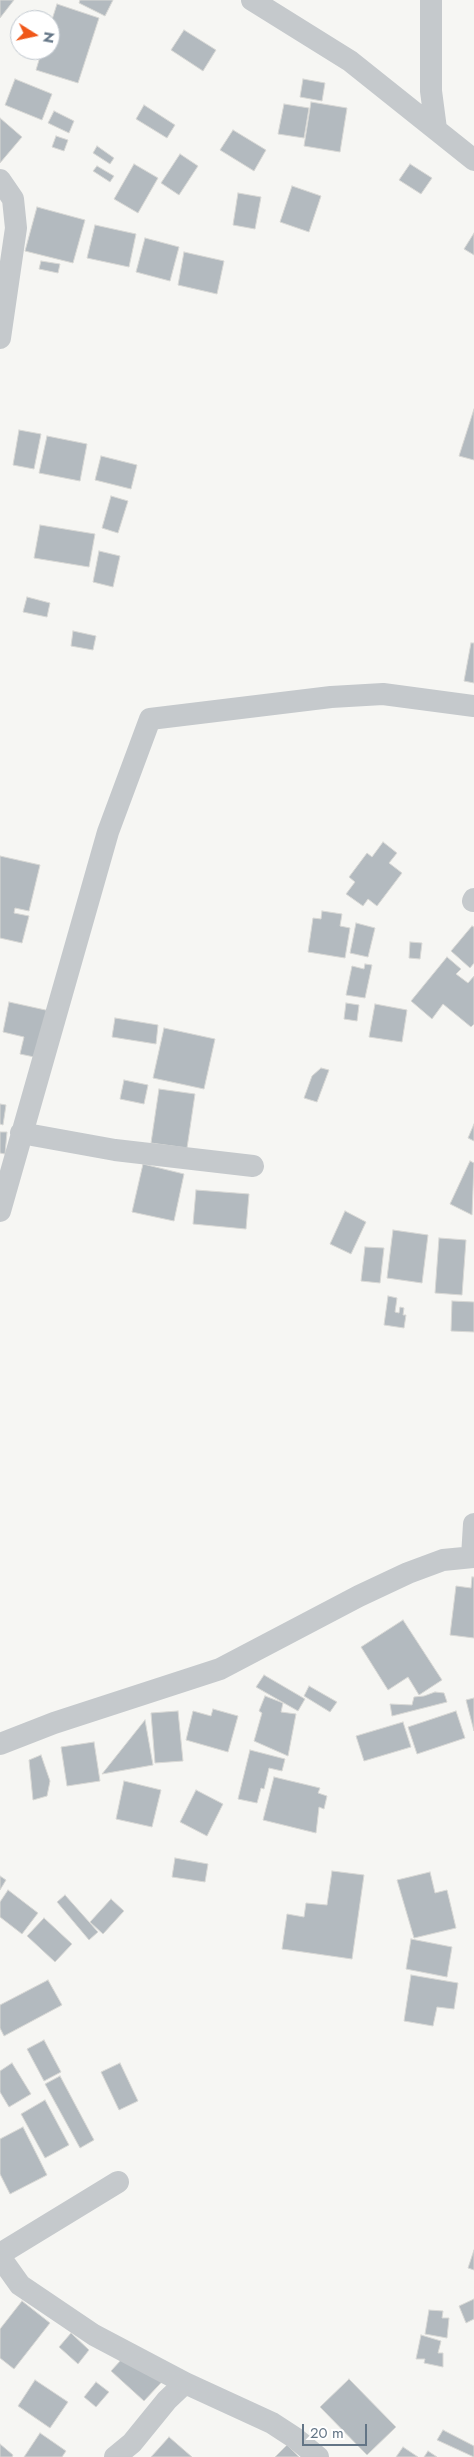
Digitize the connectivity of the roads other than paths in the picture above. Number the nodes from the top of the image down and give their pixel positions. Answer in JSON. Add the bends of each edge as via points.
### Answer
{"nodes":[{"id":1,"x":252,"y":0,"type":"edge"},
{"id":2,"x":431,"y":0,"type":"edge"},
{"id":3,"x":436,"y":129,"type":"junction"},
{"id":4,"x":474,"y":160,"type":"edge"},
{"id":5,"x":0,"y":180,"type":"edge"},
{"id":6,"x":0,"y":338,"type":"edge"},
{"id":7,"x":474,"y":706,"type":"edge"},
{"id":8,"x":22,"y":1133,"type":"junction"},
{"id":9,"x":253,"y":1166,"type":"dead end"},
{"id":10,"x":0,"y":1212,"type":"edge"},
{"id":11,"x":474,"y":1524,"type":"edge"},
{"id":12,"x":473,"y":1557,"type":"edge"},
{"id":13,"x":0,"y":1744,"type":"edge"},
{"id":14,"x":118,"y":2182,"type":"dead end"},
{"id":15,"x":0,"y":2255,"type":"edge"},
{"id":16,"x":185,"y":2383,"type":"junction"},
{"id":17,"x":115,"y":2457,"type":"edge"},
{"id":18,"x":318,"y":2457,"type":"edge"}],
"edges":[{"from":1,"to":3,"type":"street","via":[[350,61]]},
{"from":2,"to":3,"type":"street","via":[[431,91]]},
{"from":3,"to":4,"type":"street"},
{"from":5,"to":6,"type":"street","via":[[13,199],[16,228]]},
{"from":7,"to":8,"type":"street","via":[[383,694],[150,719],[108,832]]},
{"from":8,"to":9,"type":"street","via":[[124,1152]]},
{"from":8,"to":10,"type":"street"},
{"from":11,"to":12,"type":"street"},
{"from":12,"to":13,"type":"street","via":[[443,1560],[408,1573],[220,1669]]},
{"from":14,"to":15,"type":"street"},
{"from":15,"to":16,"type":"street","via":[[20,2285],[94,2335]]},
{"from":16,"to":17,"type":"street","via":[[166,2400],[132,2443]]},
{"from":16,"to":18,"type":"street","via":[[272,2423]]}]}
